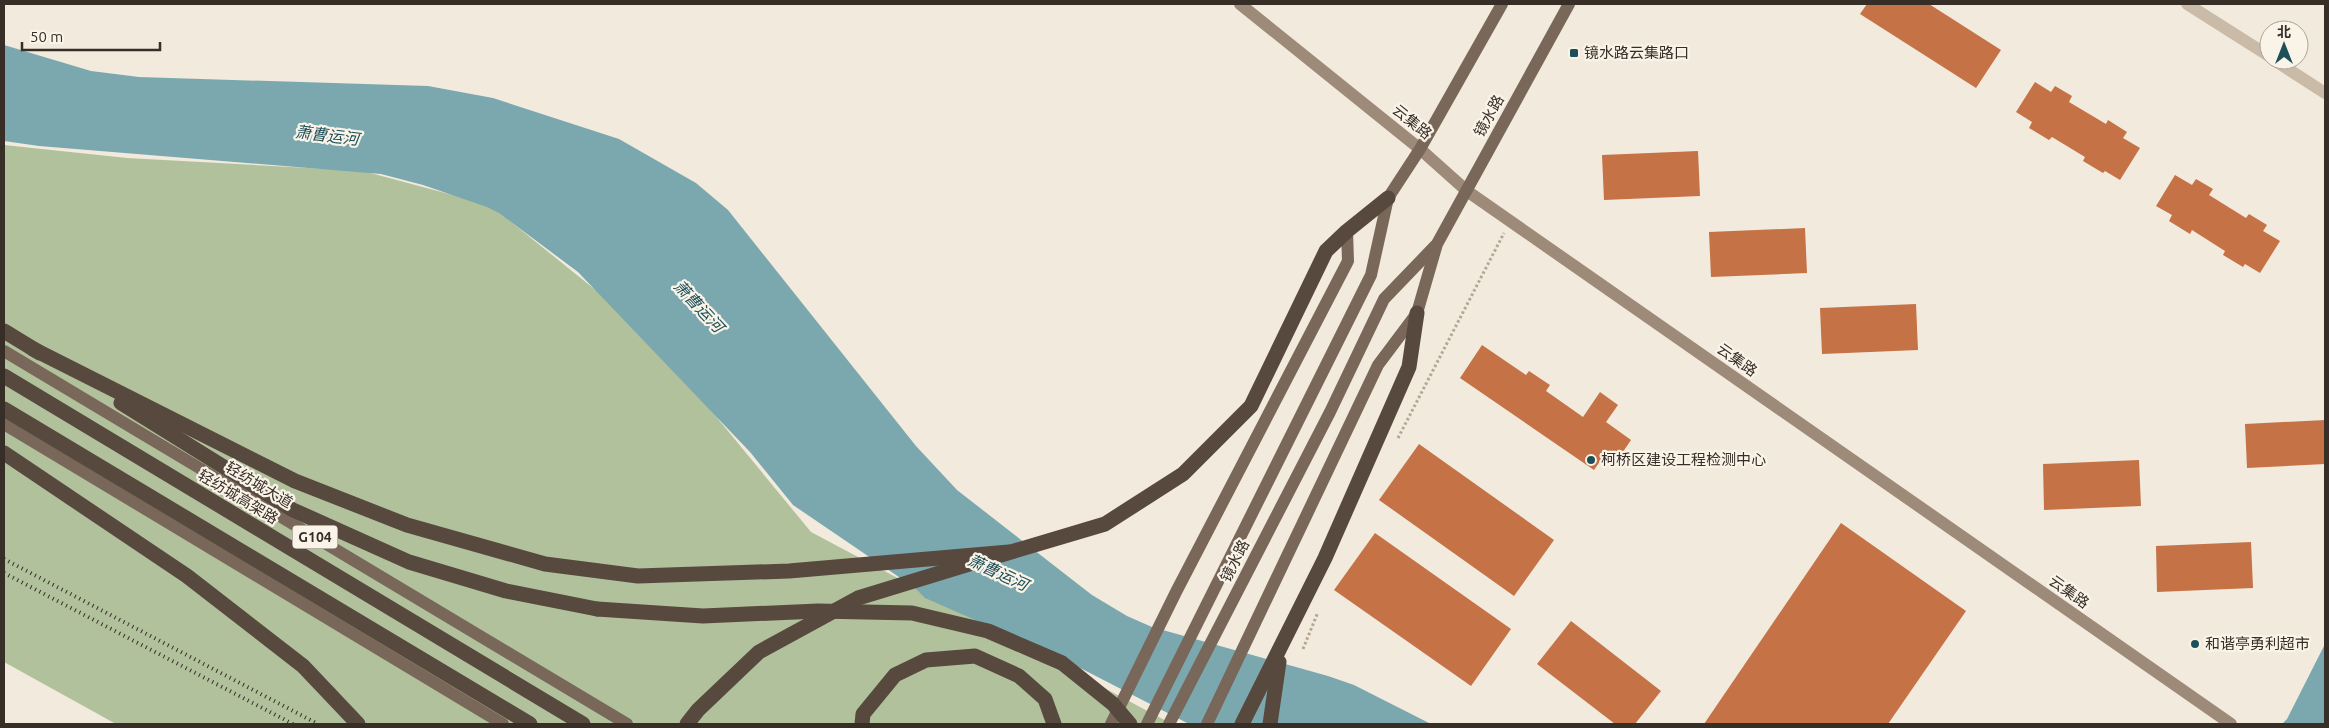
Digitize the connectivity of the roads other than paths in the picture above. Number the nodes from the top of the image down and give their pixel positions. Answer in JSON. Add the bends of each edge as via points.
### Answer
{"nodes":[{"id":1,"x":1240,"y":4,"type":"edge"},
{"id":2,"x":1502,"y":4,"type":"edge"},
{"id":3,"x":1569,"y":4,"type":"edge"},
{"id":4,"x":2187,"y":4,"type":"edge"},
{"id":5,"x":2259,"y":50,"type":"edge"},
{"id":6,"x":2290,"y":70,"type":"edge"},
{"id":7,"x":2325,"y":92,"type":"edge"},
{"id":8,"x":1420,"y":149,"type":"junction"},
{"id":9,"x":1466,"y":191,"type":"junction"},
{"id":10,"x":1388,"y":198,"type":"junction"},
{"id":11,"x":1347,"y":231,"type":"junction"},
{"id":12,"x":1438,"y":244,"type":"junction"},
{"id":13,"x":1417,"y":313,"type":"junction"},
{"id":14,"x":4,"y":331,"type":"edge"},
{"id":15,"x":33,"y":349,"type":"junction"},
{"id":16,"x":4,"y":351,"type":"edge"},
{"id":17,"x":4,"y":376,"type":"edge"},
{"id":18,"x":4,"y":409,"type":"edge"},
{"id":19,"x":4,"y":424,"type":"edge"},
{"id":20,"x":4,"y":453,"type":"edge"},
{"id":21,"x":1009,"y":552,"type":"junction"},
{"id":22,"x":1281,"y":648,"type":"junction"},
{"id":23,"x":481,"y":696,"type":"junction"},
{"id":24,"x":358,"y":724,"type":"edge"},
{"id":25,"x":503,"y":724,"type":"edge"},
{"id":26,"x":524,"y":724,"type":"edge"},
{"id":27,"x":530,"y":724,"type":"edge"},
{"id":28,"x":583,"y":724,"type":"edge"},
{"id":29,"x":627,"y":724,"type":"edge"},
{"id":30,"x":687,"y":724,"type":"edge"},
{"id":31,"x":862,"y":724,"type":"edge"},
{"id":32,"x":1054,"y":724,"type":"edge"},
{"id":33,"x":1111,"y":724,"type":"edge"},
{"id":34,"x":1130,"y":724,"type":"edge"},
{"id":35,"x":1147,"y":724,"type":"edge"},
{"id":36,"x":1169,"y":724,"type":"edge"},
{"id":37,"x":1207,"y":724,"type":"edge"},
{"id":38,"x":1242,"y":724,"type":"edge"},
{"id":39,"x":1270,"y":724,"type":"edge"},
{"id":40,"x":2231,"y":724,"type":"edge"}],
"edges":[{"from":1,"to":8,"type":"street","name":"云集路"},
{"from":2,"to":8,"type":"main road"},
{"from":3,"to":9,"type":"main road","name":"镜水路"},
{"from":4,"to":5,"type":"street"},
{"from":6,"to":7,"type":"street"},
{"from":8,"to":9,"type":"street","name":"云集路"},
{"from":8,"to":10,"type":"main road"},
{"from":9,"to":12,"type":"main road","name":"镜水路"},
{"from":9,"to":40,"type":"street","name":"云集路"},
{"from":10,"to":11,"type":"highway"},
{"from":10,"to":35,"type":"main road","via":[[1371,275]]},
{"from":11,"to":21,"type":"highway","via":[[1326,251],[1251,406],[1183,474],[1105,524]]},
{"from":11,"to":33,"type":"main road","via":[[1348,261]]},
{"from":12,"to":13,"type":"main road"},
{"from":12,"to":36,"type":"main road","name":"镜水路","via":[[1384,299],[1330,412]]},
{"from":13,"to":22,"type":"highway","via":[[1409,367],[1325,558]]},
{"from":13,"to":37,"type":"main road","via":[[1378,364]]},
{"from":14,"to":15,"type":"highway"},
{"from":15,"to":21,"type":"highway","via":[[295,481],[408,525],[545,564],[638,576],[789,571]]},
{"from":15,"to":34,"type":"highway","bridge":true,"via":[[293,510],[409,562],[506,591],[597,609],[703,616],[818,611],[912,614],[988,631],[1062,663],[1113,704]]},
{"from":16,"to":29,"type":"main road","name":"轻纺城大道","number":"G104"},
{"from":17,"to":28,"type":"highway","name":"轻纺城高架路"},
{"from":18,"to":23,"type":"highway"},
{"from":19,"to":25,"type":"main road"},
{"from":20,"to":24,"type":"highway","via":[[188,576],[303,666]]},
{"from":21,"to":30,"type":"highway","bridge":true,"via":[[858,598],[759,652]]},
{"from":22,"to":38,"type":"highway"},
{"from":22,"to":39,"type":"highway"},
{"from":23,"to":26,"type":"highway"},
{"from":23,"to":27,"type":"highway"},
{"from":31,"to":32,"type":"highway","via":[[863,714],[895,675],[926,660],[975,656],[1019,676],[1045,699]]}]}
